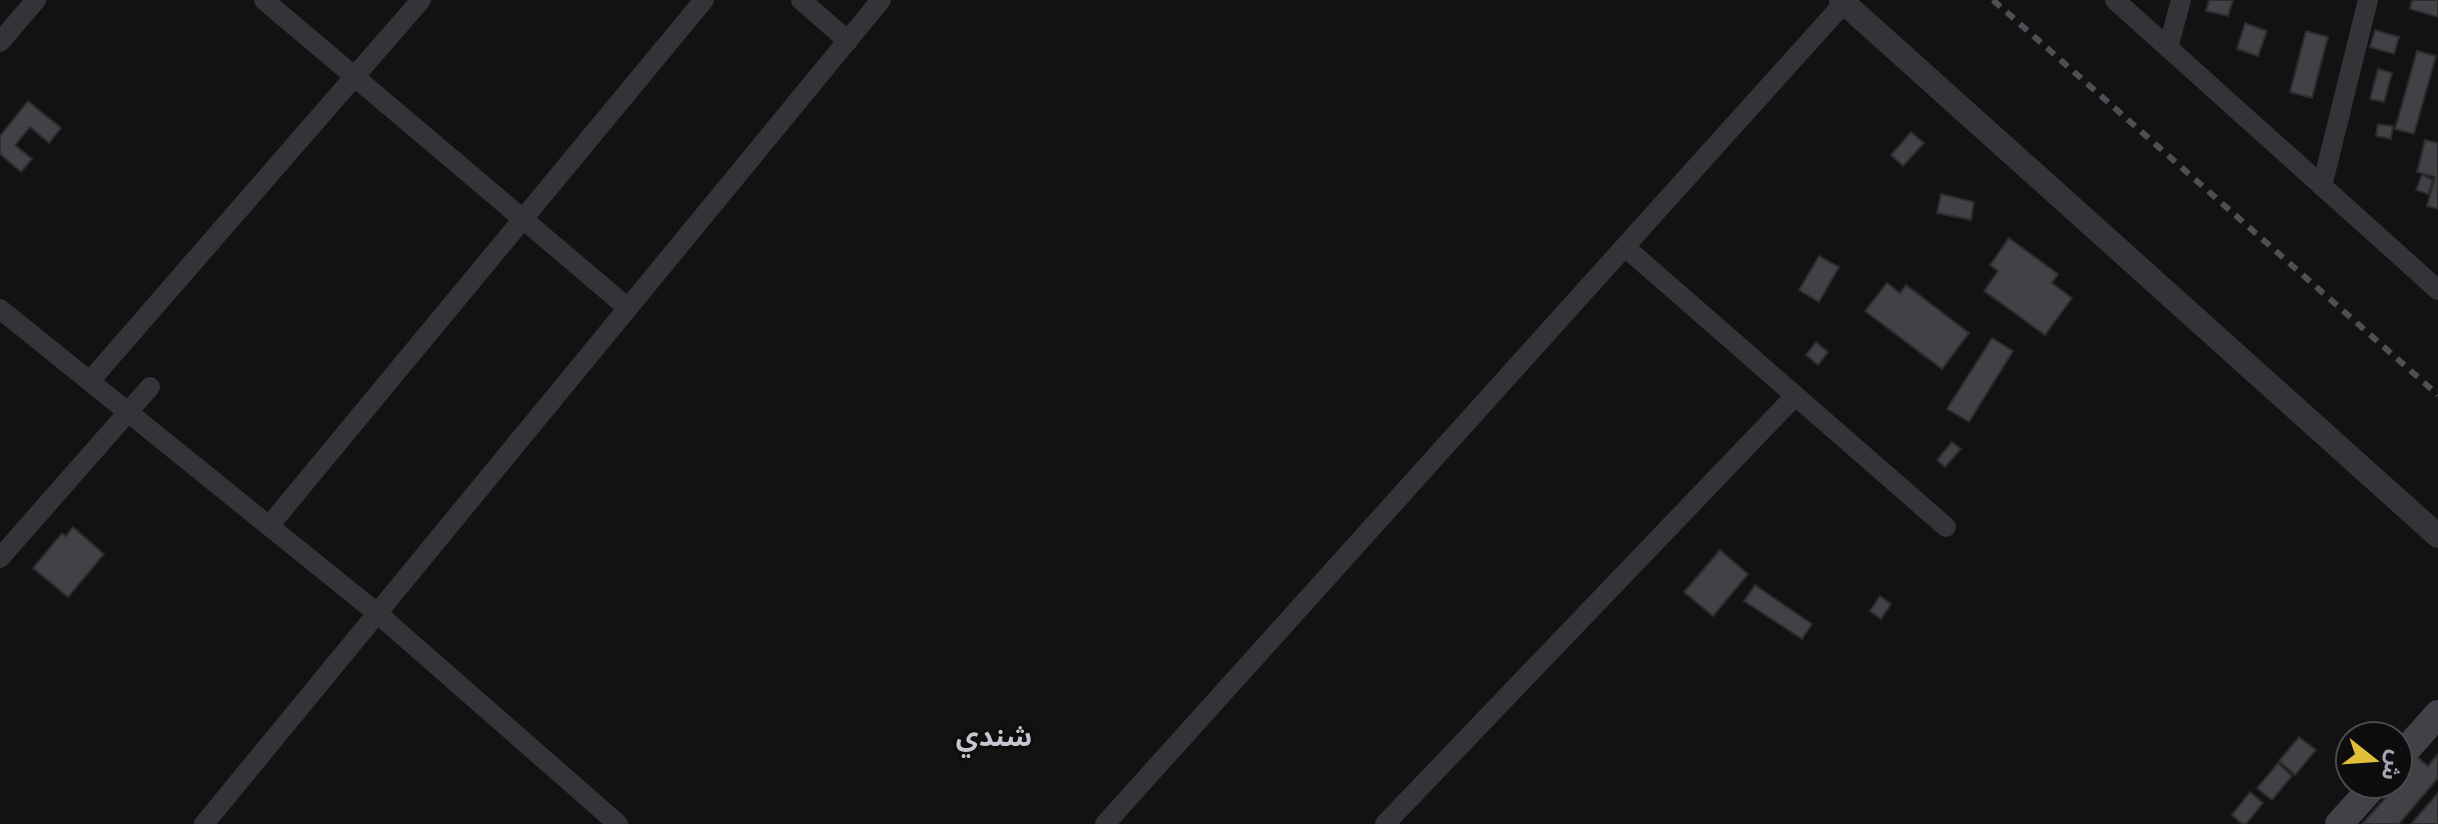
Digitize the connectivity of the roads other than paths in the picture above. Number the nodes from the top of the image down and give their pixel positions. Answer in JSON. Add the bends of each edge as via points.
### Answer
{"nodes":[{"id":1,"x":36,"y":0,"type":"edge"},
{"id":2,"x":264,"y":0,"type":"edge"},
{"id":3,"x":421,"y":0,"type":"edge"},
{"id":4,"x":704,"y":0,"type":"edge"},
{"id":5,"x":801,"y":0,"type":"edge"},
{"id":6,"x":881,"y":0,"type":"edge"},
{"id":7,"x":2115,"y":0,"type":"edge"},
{"id":8,"x":2181,"y":0,"type":"edge"},
{"id":9,"x":2368,"y":0,"type":"edge"},
{"id":10,"x":1843,"y":1,"type":"edge"},
{"id":11,"x":848,"y":41,"type":"junction"},
{"id":12,"x":0,"y":42,"type":"edge"},
{"id":13,"x":2168,"y":48,"type":"junction"},
{"id":14,"x":354,"y":76,"type":"junction"},
{"id":15,"x":2322,"y":186,"type":"junction"},
{"id":16,"x":523,"y":219,"type":"junction"},
{"id":17,"x":1625,"y":247,"type":"junction"},
{"id":18,"x":2438,"y":290,"type":"edge"},
{"id":19,"x":628,"y":308,"type":"junction"},
{"id":20,"x":0,"y":309,"type":"edge"},
{"id":21,"x":90,"y":381,"type":"junction"},
{"id":22,"x":150,"y":387,"type":"dead end"},
{"id":23,"x":1795,"y":396,"type":"junction"},
{"id":24,"x":128,"y":412,"type":"junction"},
{"id":25,"x":269,"y":526,"type":"junction"},
{"id":26,"x":1946,"y":527,"type":"dead end"},
{"id":27,"x":2438,"y":536,"type":"edge"},
{"id":28,"x":0,"y":558,"type":"edge"},
{"id":29,"x":377,"y":613,"type":"junction"},
{"id":30,"x":2438,"y":714,"type":"edge"},
{"id":31,"x":2414,"y":741,"type":"edge"},
{"id":32,"x":2361,"y":800,"type":"edge"},
{"id":33,"x":204,"y":824,"type":"edge"},
{"id":34,"x":618,"y":824,"type":"edge"},
{"id":35,"x":1105,"y":824,"type":"edge"},
{"id":36,"x":1385,"y":824,"type":"edge"},
{"id":37,"x":2339,"y":824,"type":"edge"}],
"edges":[{"from":1,"to":12,"type":"street"},
{"from":2,"to":14,"type":"street"},
{"from":3,"to":14,"type":"street"},
{"from":4,"to":16,"type":"street"},
{"from":5,"to":11,"type":"street"},
{"from":6,"to":11,"type":"street"},
{"from":7,"to":13,"type":"street"},
{"from":8,"to":13,"type":"street"},
{"from":9,"to":15,"type":"street"},
{"from":10,"to":17,"type":"street"},
{"from":10,"to":27,"type":"street"},
{"from":11,"to":19,"type":"street"},
{"from":13,"to":15,"type":"street"},
{"from":14,"to":16,"type":"street"},
{"from":14,"to":21,"type":"street"},
{"from":15,"to":18,"type":"street"},
{"from":16,"to":19,"type":"street"},
{"from":16,"to":25,"type":"street"},
{"from":17,"to":23,"type":"street"},
{"from":17,"to":35,"type":"street"},
{"from":19,"to":29,"type":"street"},
{"from":20,"to":21,"type":"street"},
{"from":21,"to":24,"type":"street"},
{"from":22,"to":24,"type":"street"},
{"from":23,"to":26,"type":"street"},
{"from":23,"to":36,"type":"street"},
{"from":24,"to":25,"type":"street"},
{"from":24,"to":28,"type":"street"},
{"from":25,"to":29,"type":"street"},
{"from":29,"to":33,"type":"street"},
{"from":29,"to":34,"type":"street"},
{"from":30,"to":31,"type":"main road"},
{"from":32,"to":37,"type":"main road"}]}
